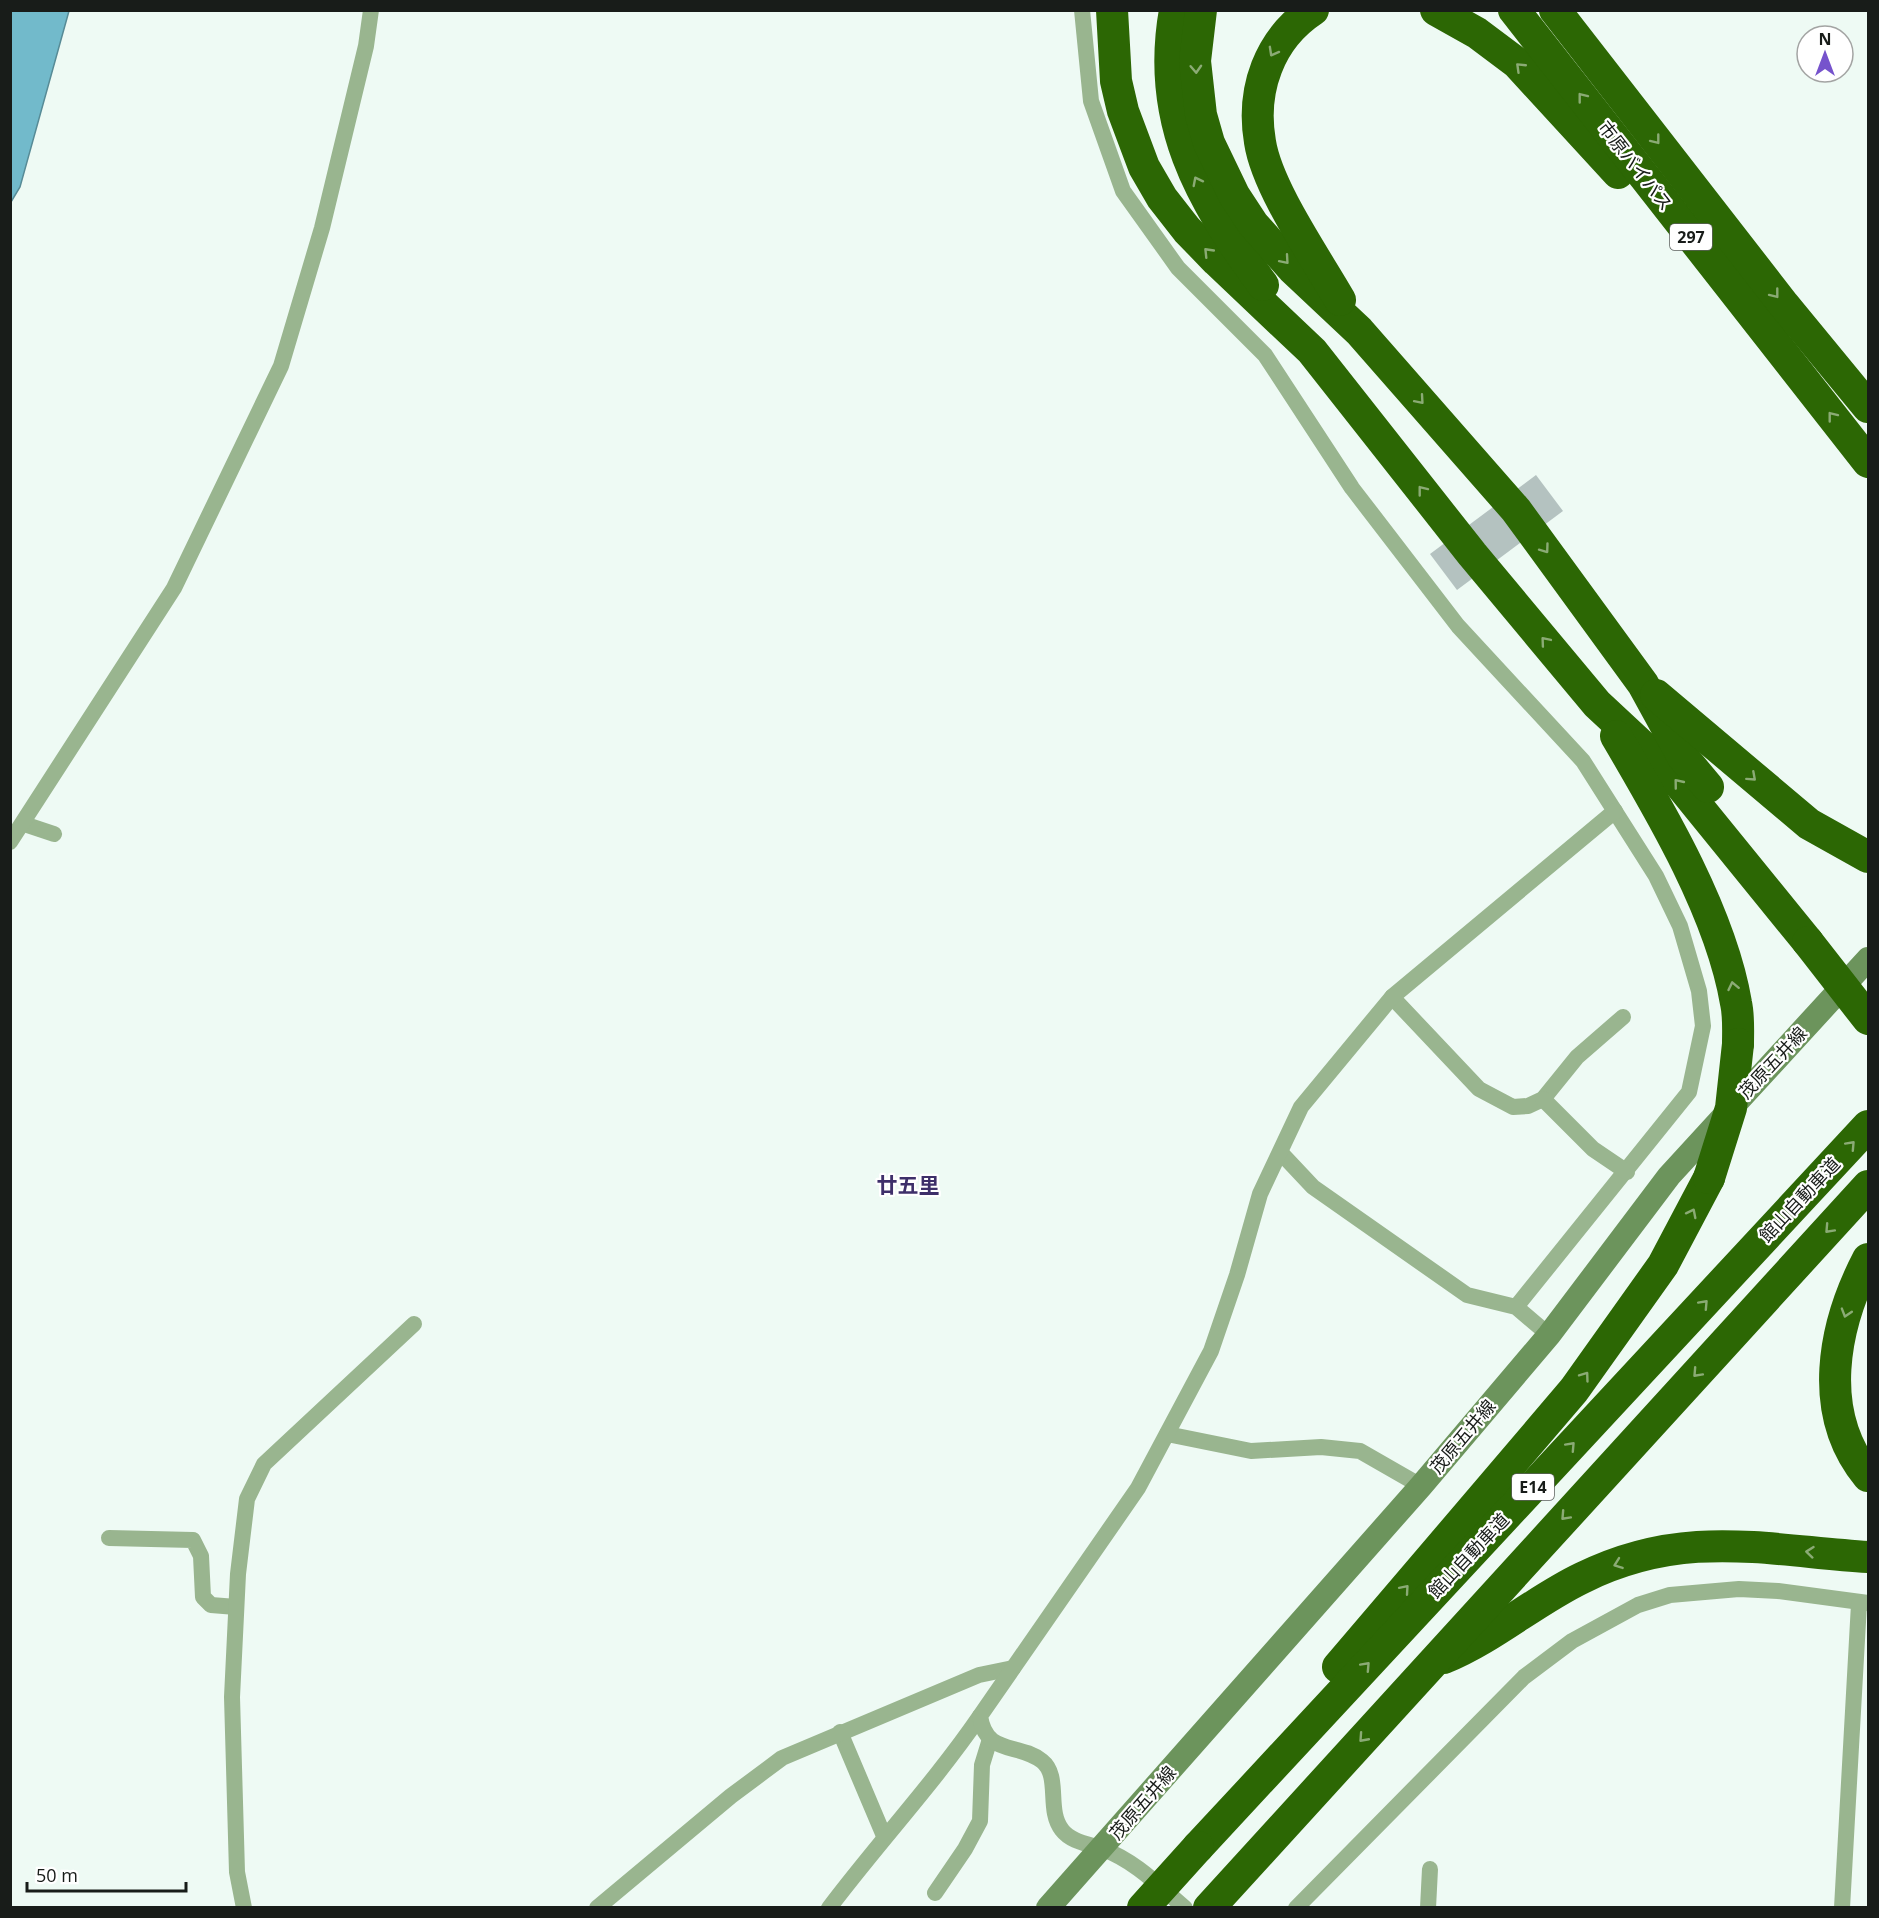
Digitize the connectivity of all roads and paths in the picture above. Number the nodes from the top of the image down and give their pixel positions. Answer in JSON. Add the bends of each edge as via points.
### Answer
{"nodes":[{"id":1,"x":371,"y":10,"type":"edge"},
{"id":2,"x":1082,"y":10,"type":"edge"},
{"id":3,"x":1112,"y":10,"type":"edge"},
{"id":4,"x":1175,"y":10,"type":"edge"},
{"id":5,"x":1201,"y":10,"type":"edge"},
{"id":6,"x":1313,"y":10,"type":"edge"},
{"id":7,"x":1436,"y":10,"type":"edge"},
{"id":8,"x":1514,"y":10,"type":"edge"},
{"id":9,"x":1555,"y":10,"type":"edge"},
{"id":10,"x":1707,"y":258,"type":"junction"},
{"id":11,"x":1359,"y":331,"type":"junction"},
{"id":12,"x":1312,"y":351,"type":"junction"},
{"id":13,"x":1869,"y":406,"type":"edge"},
{"id":14,"x":1869,"y":462,"type":"edge"},
{"id":15,"x":1643,"y":684,"type":"junction"},
{"id":16,"x":1597,"y":704,"type":"junction"},
{"id":17,"x":1615,"y":811,"type":"junction"},
{"id":18,"x":24,"y":824,"type":"junction"},
{"id":19,"x":54,"y":834,"type":"dead end"},
{"id":20,"x":10,"y":842,"type":"edge"},
{"id":21,"x":1869,"y":857,"type":"edge"},
{"id":22,"x":1817,"y":937,"type":"junction"},
{"id":23,"x":1869,"y":959,"type":"edge"},
{"id":24,"x":1869,"y":984,"type":"edge"},
{"id":25,"x":1392,"y":997,"type":"junction"},
{"id":26,"x":1623,"y":1017,"type":"dead end"},
{"id":27,"x":1869,"y":1019,"type":"edge"},
{"id":28,"x":1543,"y":1100,"type":"junction"},
{"id":29,"x":1869,"y":1126,"type":"edge"},
{"id":30,"x":1281,"y":1153,"type":"junction"},
{"id":31,"x":1627,"y":1172,"type":"junction"},
{"id":32,"x":1869,"y":1186,"type":"edge"},
{"id":33,"x":1869,"y":1259,"type":"edge"},
{"id":34,"x":1516,"y":1307,"type":"junction"},
{"id":35,"x":414,"y":1324,"type":"dead end"},
{"id":36,"x":1549,"y":1335,"type":"junction"},
{"id":37,"x":1167,"y":1434,"type":"junction"},
{"id":38,"x":1869,"y":1476,"type":"edge"},
{"id":39,"x":1421,"y":1486,"type":"junction"},
{"id":40,"x":109,"y":1538,"type":"dead end"},
{"id":41,"x":1869,"y":1557,"type":"edge"},
{"id":42,"x":1864,"y":1603,"type":"edge"},
{"id":43,"x":236,"y":1607,"type":"junction"},
{"id":44,"x":1429,"y":1664,"type":"junction"},
{"id":45,"x":1013,"y":1668,"type":"junction"},
{"id":46,"x":980,"y":1716,"type":"junction"},
{"id":47,"x":840,"y":1732,"type":"junction"},
{"id":48,"x":990,"y":1739,"type":"junction"},
{"id":49,"x":884,"y":1836,"type":"junction"},
{"id":50,"x":1198,"y":1847,"type":"junction"},
{"id":51,"x":1102,"y":1849,"type":"junction"},
{"id":52,"x":1430,"y":1869,"type":"dead end"},
{"id":53,"x":935,"y":1893,"type":"dead end"},
{"id":54,"x":244,"y":1908,"type":"edge"},
{"id":55,"x":597,"y":1908,"type":"edge"},
{"id":56,"x":829,"y":1908,"type":"edge"},
{"id":57,"x":1048,"y":1908,"type":"edge"},
{"id":58,"x":1143,"y":1908,"type":"edge"},
{"id":59,"x":1185,"y":1908,"type":"edge"},
{"id":60,"x":1209,"y":1908,"type":"edge"},
{"id":61,"x":1296,"y":1908,"type":"edge"},
{"id":62,"x":1428,"y":1908,"type":"edge"},
{"id":63,"x":1842,"y":1908,"type":"edge"}],
"edges":[{"from":1,"to":18,"type":"street","via":[[366,46],[322,228],[281,366],[174,588]]},
{"from":2,"to":17,"type":"street","via":[[1091,101],[1123,191],[1178,268],[1264,355],[1352,488],[1458,626],[1583,761]]},
{"from":12,"to":3,"type":"highway","one_way":true,"via":[[1209,253],[1162,198],[1144,167],[1123,111],[1116,81]]},
{"from":12,"to":4,"type":"highway","one_way":true,"via":[[1233,244],[1189,164],[1179,136],[1170,85]]},
{"from":5,"to":11,"type":"highway","one_way":true,"via":[[1196,61],[1201,115],[1219,167],[1253,224],[1292,268]]},
{"from":6,"to":11,"type":"highway","one_way":true,"via":[[1280,39],[1268,60],[1259,98],[1260,143],[1278,191]]},
{"from":10,"to":7,"type":"highway","one_way":true,"via":[[1659,219],[1517,63],[1477,33]]},
{"from":10,"to":8,"type":"highway","name":"市原バイパス","number":"297","one_way":true},
{"from":9,"to":13,"type":"highway","name":"市原バイパス","number":"297","one_way":true,"via":[[1784,305]]},
{"from":14,"to":10,"type":"highway","name":"市原バイパス","number":"297","one_way":true},
{"from":11,"to":15,"type":"highway","one_way":true,"via":[[1516,510]]},
{"from":16,"to":12,"type":"highway","one_way":true,"via":[[1472,554]]},
{"from":15,"to":21,"type":"highway","one_way":true,"via":[[1809,824]]},
{"from":15,"to":22,"type":"highway","via":[[1683,757]]},
{"from":22,"to":16,"type":"highway","one_way":true,"via":[[1669,771]]},
{"from":50,"to":16,"type":"highway","one_way":true,"bridge":true,"via":[[1243,1778],[1574,1390],[1663,1265],[1709,1178],[1731,1108],[1738,1044],[1737,1006],[1723,950],[1686,865]]},
{"from":17,"to":25,"type":"street"},
{"from":17,"to":31,"type":"street","via":[[1656,876],[1680,926],[1699,991],[1703,1026],[1689,1092]]},
{"from":18,"to":19,"type":"street"},
{"from":18,"to":20,"type":"street"},
{"from":22,"to":24,"type":"highway"},
{"from":22,"to":27,"type":"highway","bridge":true},
{"from":23,"to":36,"type":"main road","name":"茂原五井線","via":[[1669,1176]]},
{"from":25,"to":28,"type":"street","via":[[1479,1089],[1513,1107]]},
{"from":25,"to":30,"type":"street","via":[[1301,1107]]},
{"from":26,"to":28,"type":"street","via":[[1577,1057]]},
{"from":28,"to":31,"type":"street","via":[[1593,1149]]},
{"from":50,"to":29,"type":"highway","name":"館山自動車道","number":"E14","one_way":true},
{"from":30,"to":34,"type":"street","via":[[1313,1187],[1467,1295]]},
{"from":30,"to":37,"type":"street","via":[[1260,1194],[1211,1351]]},
{"from":31,"to":34,"type":"street"},
{"from":32,"to":44,"type":"highway","number":"E14","one_way":true},
{"from":33,"to":38,"type":"highway","one_way":true,"via":[[1842,1326],[1835,1379],[1850,1449]]},
{"from":34,"to":36,"type":"street"},
{"from":35,"to":43,"type":"street","via":[[264,1464],[247,1499]]},
{"from":36,"to":39,"type":"main road","name":"茂原五井線"},
{"from":37,"to":39,"type":"street","via":[[1251,1451],[1321,1447],[1360,1452]]},
{"from":37,"to":45,"type":"street","via":[[1114,1524]]},
{"from":39,"to":51,"type":"main road","name":"茂原五井線"},
{"from":40,"to":43,"type":"street","via":[[193,1540],[201,1556],[203,1596],[211,1605]]},
{"from":41,"to":44,"type":"highway","one_way":true,"via":[[1733,1545],[1661,1551],[1583,1578],[1466,1649]]},
{"from":42,"to":61,"type":"street","via":[[1778,1591],[1700,1591],[1638,1605],[1572,1641],[1524,1677]]},
{"from":42,"to":63,"type":"street"},
{"from":43,"to":54,"type":"street","via":[[231,1752],[237,1872]]},
{"from":44,"to":60,"type":"highway","number":"E14","one_way":true},
{"from":45,"to":46,"type":"street"},
{"from":45,"to":47,"type":"street","via":[[979,1675]]},
{"from":46,"to":48,"type":"street","via":[[982,1731]]},
{"from":46,"to":49,"type":"street","via":[[949,1761]]},
{"from":47,"to":49,"type":"street"},
{"from":47,"to":55,"type":"street","via":[[782,1758]]},
{"from":48,"to":51,"type":"street","via":[[1043,1761],[1051,1775],[1053,1812],[1060,1827],[1066,1835]]},
{"from":48,"to":53,"type":"street","via":[[981,1774],[980,1821]]},
{"from":49,"to":56,"type":"street"},
{"from":50,"to":58,"type":"highway","name":"館山自動車道","number":"E14","bridge":true},
{"from":51,"to":57,"type":"main road","name":"茂原五井線"},
{"from":51,"to":59,"type":"street","via":[[1131,1861]]},
{"from":52,"to":62,"type":"street"}]}
